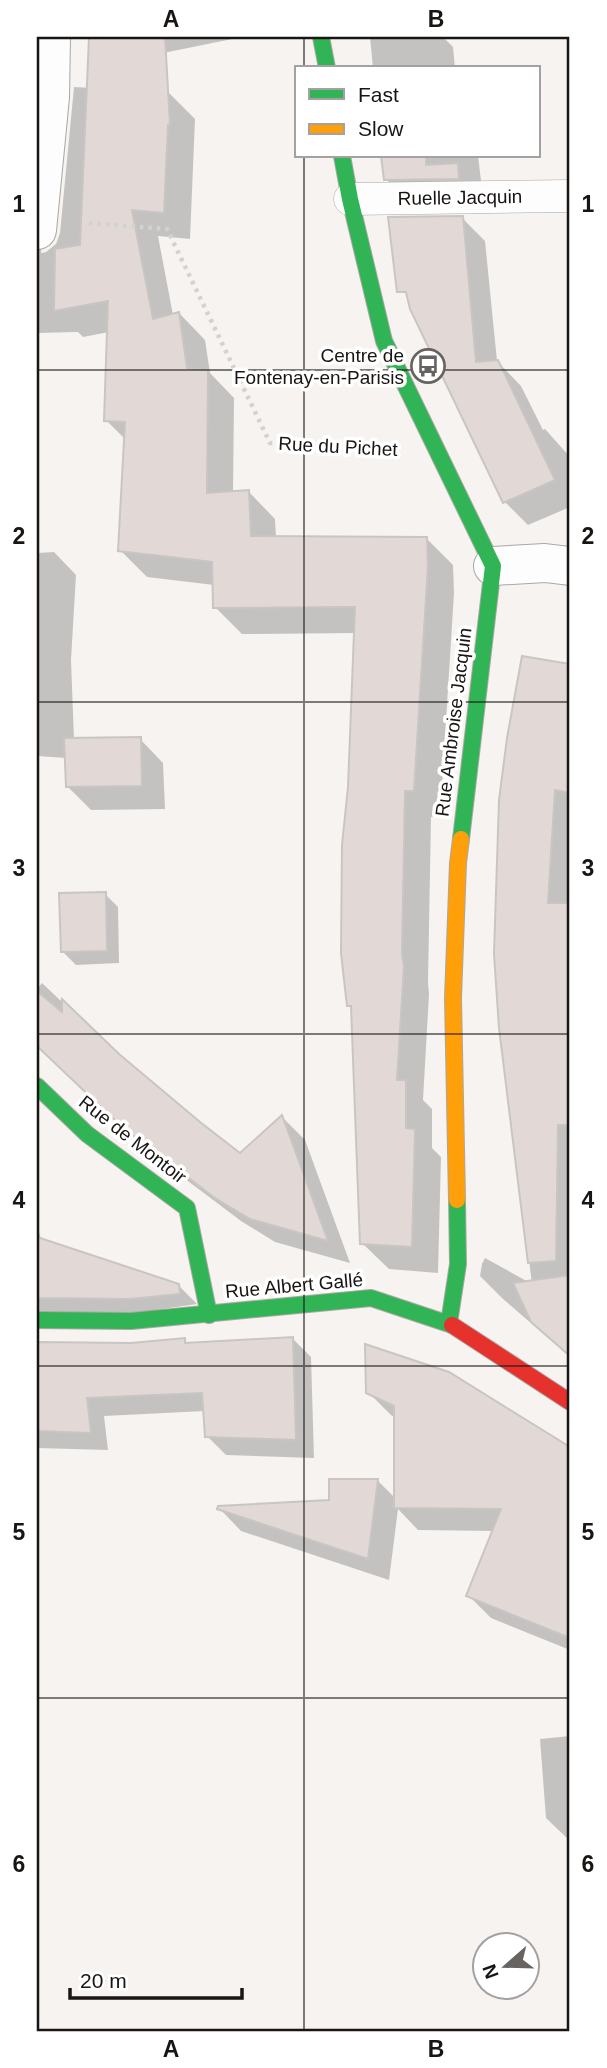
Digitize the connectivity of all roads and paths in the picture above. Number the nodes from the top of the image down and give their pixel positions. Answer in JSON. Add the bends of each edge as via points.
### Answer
{"nodes":[{"id":1,"x":51,"y":37,"type":"edge"},
{"id":2,"x":321,"y":37,"type":"edge"},
{"id":3,"x":327,"y":66,"type":"edge"},
{"id":4,"x":342,"y":158,"type":"edge"},
{"id":5,"x":570,"y":196,"type":"edge"},
{"id":6,"x":350,"y":199,"type":"junction"},
{"id":7,"x":37,"y":225,"type":"edge"},
{"id":8,"x":436,"y":451,"type":"junction"},
{"id":9,"x":493,"y":566,"type":"junction"},
{"id":10,"x":570,"y":566,"type":"edge"},
{"id":11,"x":37,"y":1086,"type":"edge"},
{"id":12,"x":209,"y":1315,"type":"junction"},
{"id":13,"x":37,"y":1320,"type":"edge"},
{"id":14,"x":449,"y":1323,"type":"junction"},
{"id":15,"x":570,"y":1402,"type":"edge"}],
"edges":[{"from":1,"to":7,"type":"street"},
{"from":2,"to":3,"type":"street"},
{"from":4,"to":6,"type":"street"},
{"from":5,"to":6,"type":"lane","name":"Ruelle Jacquin"},
{"from":6,"to":8,"type":"street","via":[[383,341]]},
{"from":7,"to":8,"type":"path","name":"Rue du Pichet","via":[[167,229],[270,443]]},
{"from":8,"to":9,"type":"street"},
{"from":9,"to":10,"type":"street"},
{"from":9,"to":14,"type":"street","name":"Rue Ambroise Jacquin","via":[[458,863],[453,998],[458,1264]]},
{"from":11,"to":12,"type":"street","name":"Rue de Montoir","via":[[88,1134],[187,1208]]},
{"from":12,"to":13,"type":"street","name":"Rue Albert Gallé","via":[[131,1321]]},
{"from":12,"to":14,"type":"street","name":"Rue Albert Gallé","via":[[371,1297]]},
{"from":14,"to":15,"type":"street","name":"Rue Albert Gallé"}]}
